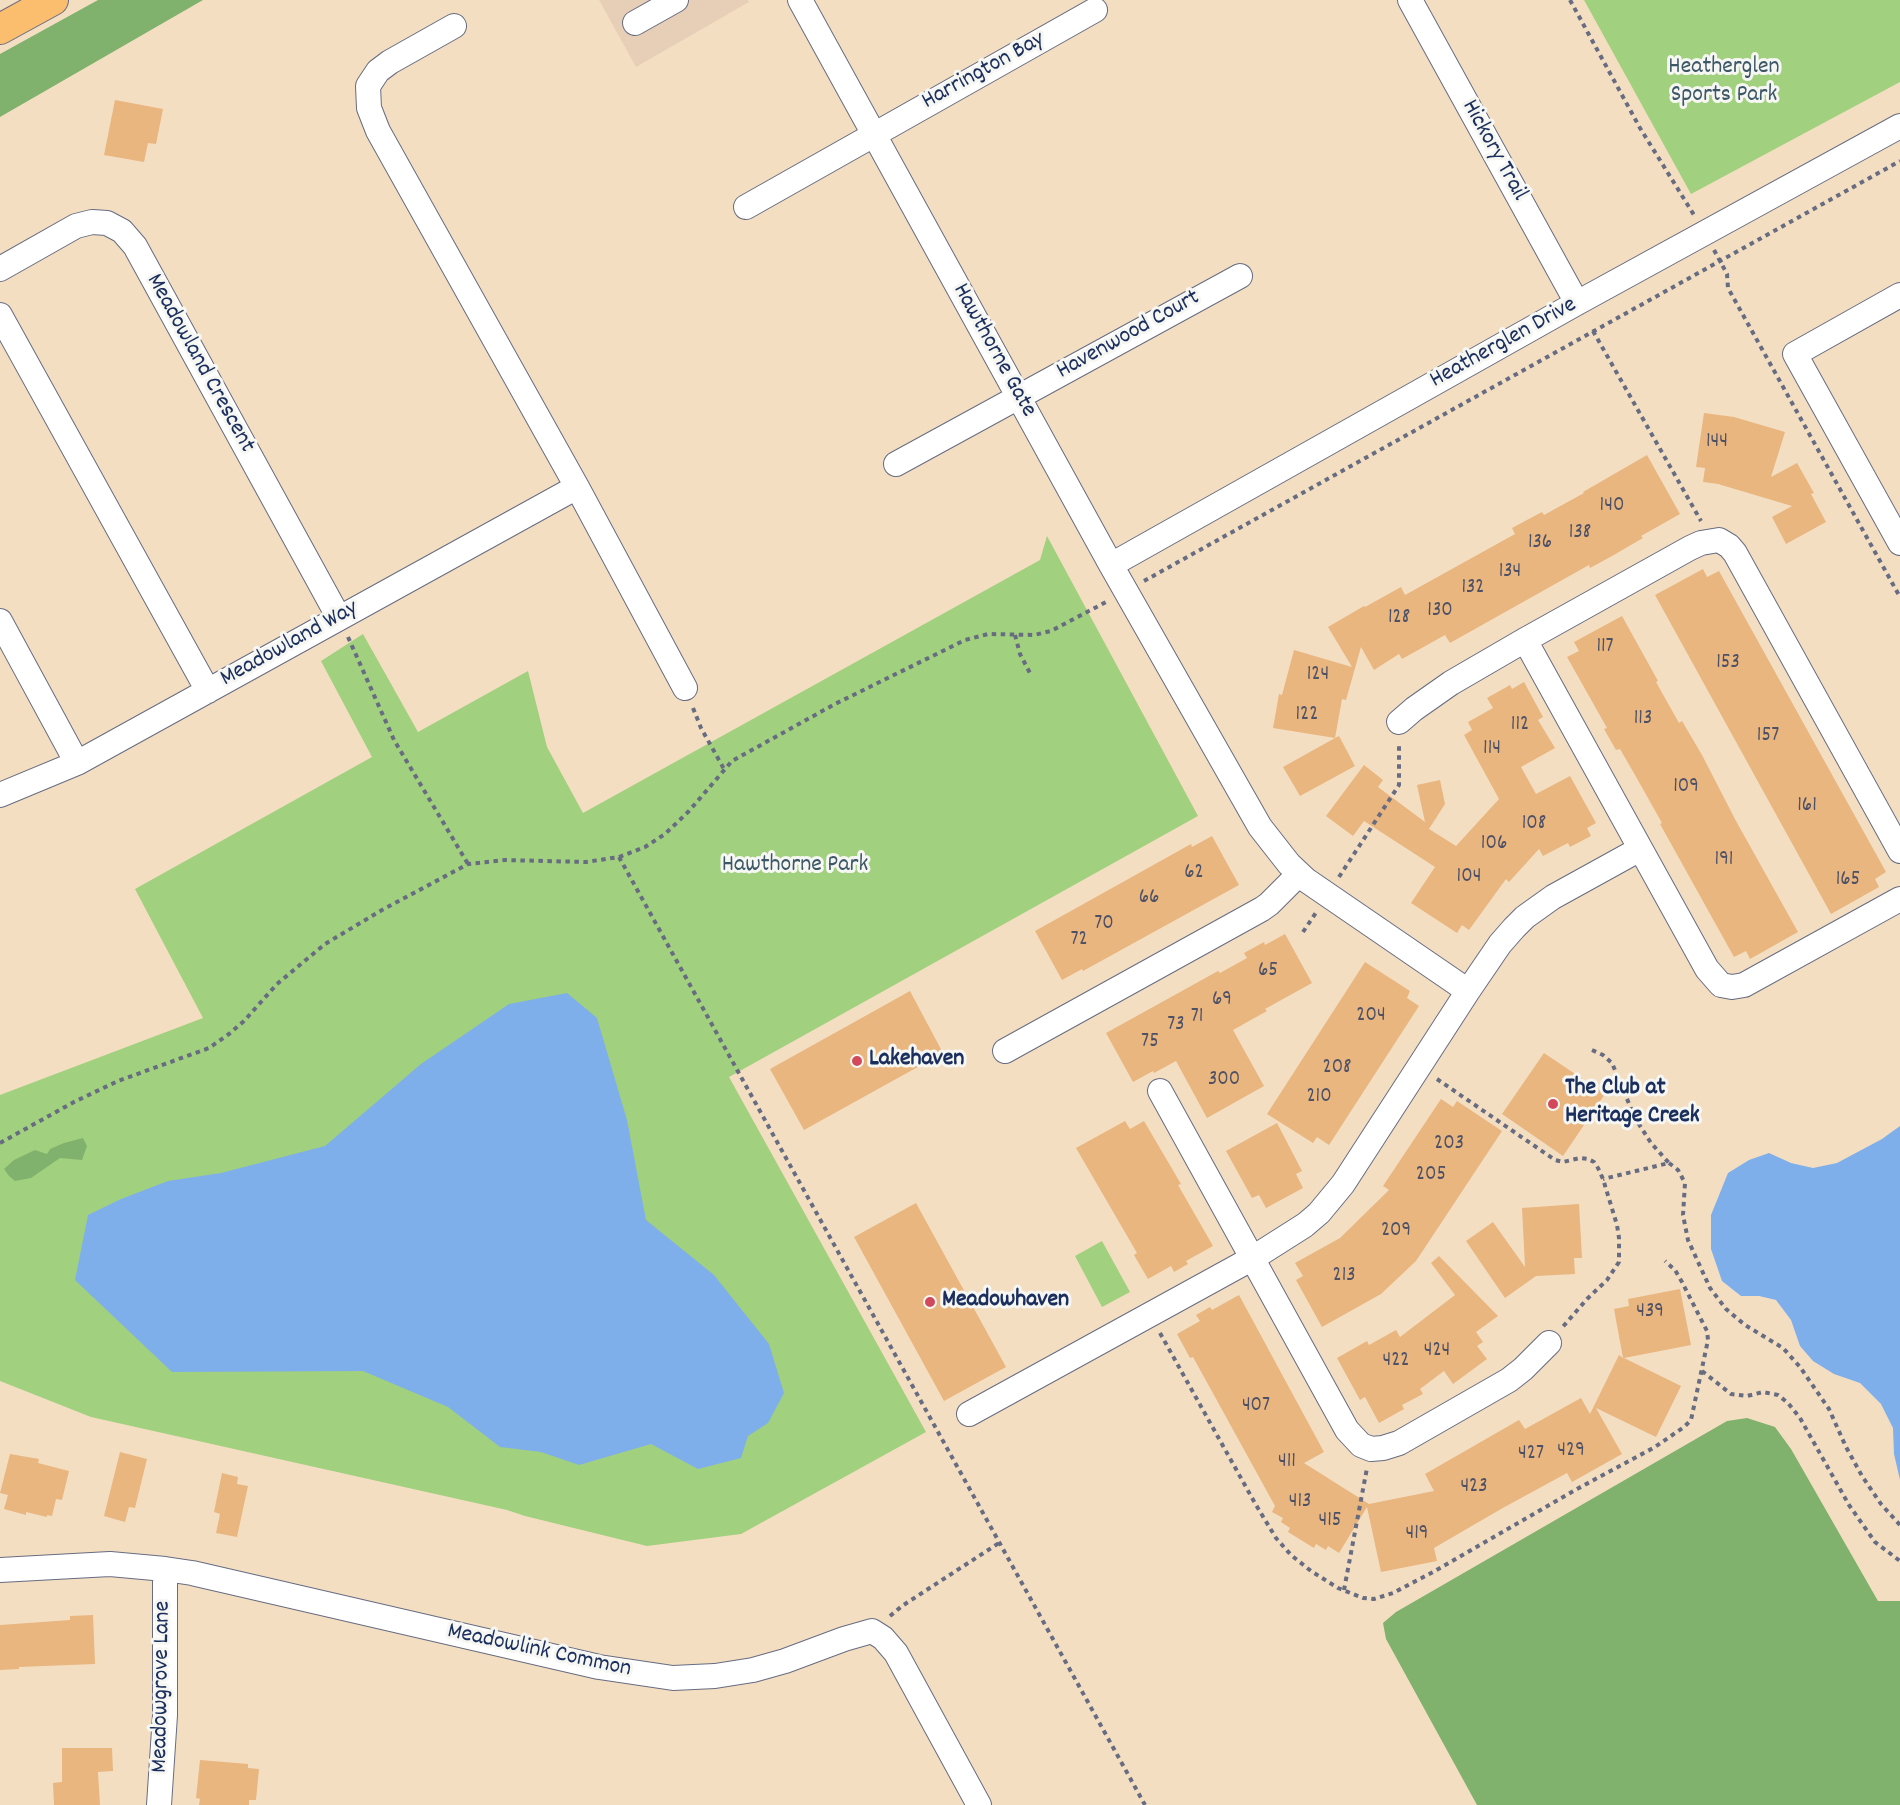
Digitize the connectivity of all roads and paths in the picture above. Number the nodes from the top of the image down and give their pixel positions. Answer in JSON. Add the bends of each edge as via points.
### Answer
{"nodes":[{"id":1,"x":53,"y":0,"type":"edge"},
{"id":2,"x":676,"y":0,"type":"edge"},
{"id":3,"x":800,"y":0,"type":"edge"},
{"id":4,"x":1410,"y":0,"type":"edge"},
{"id":5,"x":1570,"y":0,"type":"edge"},
{"id":6,"x":1095,"y":10,"type":"dead end"},
{"id":7,"x":635,"y":23,"type":"dead end"},
{"id":8,"x":454,"y":26,"type":"dead end"},
{"id":9,"x":0,"y":29,"type":"edge"},
{"id":10,"x":1900,"y":126,"type":"edge"},
{"id":11,"x":873,"y":134,"type":"junction"},
{"id":12,"x":1900,"y":161,"type":"edge"},
{"id":13,"x":746,"y":207,"type":"dead end"},
{"id":14,"x":1704,"y":233,"type":"junction"},
{"id":15,"x":1720,"y":260,"type":"junction"},
{"id":16,"x":0,"y":269,"type":"edge"},
{"id":17,"x":1240,"y":276,"type":"dead end"},
{"id":18,"x":1900,"y":295,"type":"edge"},
{"id":19,"x":1577,"y":303,"type":"junction"},
{"id":20,"x":0,"y":315,"type":"edge"},
{"id":21,"x":1593,"y":331,"type":"junction"},
{"id":22,"x":1018,"y":396,"type":"junction"},
{"id":23,"x":896,"y":464,"type":"dead end"},
{"id":24,"x":577,"y":487,"type":"junction"},
{"id":25,"x":1712,"y":541,"type":"junction"},
{"id":26,"x":1900,"y":543,"type":"edge"},
{"id":27,"x":1111,"y":565,"type":"junction"},
{"id":28,"x":1148,"y":579,"type":"dead end"},
{"id":29,"x":1900,"y":597,"type":"edge"},
{"id":30,"x":1094,"y":609,"type":"dead end"},
{"id":31,"x":339,"y":618,"type":"junction"},
{"id":32,"x":0,"y":621,"type":"edge"},
{"id":33,"x":1015,"y":635,"type":"junction"},
{"id":34,"x":1525,"y":640,"type":"junction"},
{"id":35,"x":1031,"y":675,"type":"dead end"},
{"id":36,"x":685,"y":688,"type":"joint"},
{"id":37,"x":208,"y":690,"type":"junction"},
{"id":38,"x":1399,"y":722,"type":"joint"},
{"id":39,"x":77,"y":763,"type":"junction"},
{"id":40,"x":723,"y":769,"type":"junction"},
{"id":41,"x":0,"y":795,"type":"edge"},
{"id":42,"x":1640,"y":849,"type":"junction"},
{"id":43,"x":1900,"y":851,"type":"edge"},
{"id":44,"x":619,"y":857,"type":"junction"},
{"id":45,"x":468,"y":864,"type":"junction"},
{"id":46,"x":1299,"y":874,"type":"junction"},
{"id":47,"x":1328,"y":894,"type":"junction"},
{"id":48,"x":1900,"y":899,"type":"edge"},
{"id":49,"x":1303,"y":932,"type":"dead end"},
{"id":50,"x":1468,"y":991,"type":"junction"},
{"id":51,"x":1592,"y":1050,"type":"dead end"},
{"id":52,"x":1005,"y":1051,"type":"dead end"},
{"id":53,"x":1419,"y":1067,"type":"junction"},
{"id":54,"x":1160,"y":1091,"type":"dead end"},
{"id":55,"x":0,"y":1143,"type":"edge"},
{"id":56,"x":1669,"y":1163,"type":"junction"},
{"id":57,"x":1603,"y":1179,"type":"junction"},
{"id":58,"x":1252,"y":1258,"type":"junction"},
{"id":59,"x":1665,"y":1261,"type":"dead end"},
{"id":60,"x":1149,"y":1314,"type":"junction"},
{"id":61,"x":1549,"y":1343,"type":"joint"},
{"id":62,"x":1702,"y":1371,"type":"junction"},
{"id":63,"x":969,"y":1414,"type":"dead end"},
{"id":64,"x":1371,"y":1449,"type":"junction"},
{"id":65,"x":1900,"y":1525,"type":"edge"},
{"id":66,"x":999,"y":1543,"type":"junction"},
{"id":67,"x":1900,"y":1561,"type":"edge"},
{"id":68,"x":0,"y":1569,"type":"edge"},
{"id":69,"x":165,"y":1569,"type":"junction"},
{"id":70,"x":1344,"y":1590,"type":"junction"},
{"id":71,"x":872,"y":1632,"type":"junction"},
{"id":72,"x":159,"y":1805,"type":"edge"},
{"id":73,"x":979,"y":1805,"type":"edge"},
{"id":74,"x":1145,"y":1805,"type":"edge"}],
"edges":[{"from":1,"to":9,"type":"main road"},
{"from":2,"to":7,"type":"street"},
{"from":3,"to":11,"type":"street","name":"Hawthorne Gate"},
{"from":4,"to":19,"type":"street","name":"Hickory Trail"},
{"from":5,"to":14,"type":"path","via":[[1640,128]]},
{"from":6,"to":11,"type":"street","name":"Harrington Bay"},
{"from":8,"to":24,"type":"street","via":[[378,71],[368,86],[369,108],[378,131]]},
{"from":10,"to":14,"type":"street","name":"Heatherglen Drive"},
{"from":11,"to":13,"type":"street","name":"Harrington Bay"},
{"from":11,"to":22,"type":"street","name":"Hawthorne Gate"},
{"from":12,"to":15,"type":"path"},
{"from":14,"to":15,"type":"path"},
{"from":14,"to":19,"type":"street","name":"Heatherglen Drive"},
{"from":15,"to":21,"type":"path"},
{"from":15,"to":29,"type":"path","via":[[1728,288]]},
{"from":16,"to":31,"type":"street","name":"Meadowland Crescent","via":[[76,226],[107,223],[122,231],[135,246]]},
{"from":17,"to":22,"type":"street","name":"Havenwood Court"},
{"from":18,"to":26,"type":"street","via":[[1795,354]]},
{"from":19,"to":27,"type":"street","name":"Heatherglen Drive"},
{"from":20,"to":37,"type":"street"},
{"from":21,"to":25,"type":"path"},
{"from":21,"to":28,"type":"path"},
{"from":22,"to":23,"type":"street","name":"Havenwood Court"},
{"from":22,"to":27,"type":"street","name":"Hawthorne Gate"},
{"from":24,"to":31,"type":"street","name":"Meadowland Way"},
{"from":24,"to":36,"type":"street"},
{"from":25,"to":34,"type":"street","via":[[1690,548]]},
{"from":25,"to":43,"type":"street","via":[[1719,540],[1735,553]]},
{"from":27,"to":46,"type":"street","name":"Hawthorne Gate","via":[[1260,827]]},
{"from":30,"to":33,"type":"path","via":[[1051,631]]},
{"from":31,"to":37,"type":"street","name":"Meadowland Way"},
{"from":31,"to":45,"type":"path","via":[[393,740]]},
{"from":32,"to":39,"type":"street"},
{"from":33,"to":35,"type":"path"},
{"from":33,"to":40,"type":"path","via":[[988,634],[965,640],[835,704]]},
{"from":34,"to":38,"type":"street","via":[[1451,683]]},
{"from":34,"to":42,"type":"street"},
{"from":36,"to":40,"type":"path"},
{"from":37,"to":39,"type":"street","name":"Meadowland Way"},
{"from":38,"to":47,"type":"path","via":[[1399,785]]},
{"from":39,"to":41,"type":"street","name":"Meadowland Way"},
{"from":40,"to":44,"type":"path","via":[[665,834],[645,848]]},
{"from":42,"to":48,"type":"street","via":[[1707,969],[1721,985],[1744,984]]},
{"from":42,"to":50,"type":"street","via":[[1525,916]]},
{"from":44,"to":45,"type":"path","via":[[586,862],[505,860]]},
{"from":44,"to":66,"type":"path"},
{"from":45,"to":55,"type":"path","via":[[326,944],[277,984],[244,1021],[209,1048],[118,1081]]},
{"from":46,"to":47,"type":"street","name":"Hawthorne Gate"},
{"from":46,"to":52,"type":"street","via":[[1262,909]]},
{"from":47,"to":49,"type":"path"},
{"from":47,"to":50,"type":"street","name":"Hawthorne Gate"},
{"from":50,"to":53,"type":"street"},
{"from":51,"to":56,"type":"path","via":[[1612,1063],[1635,1118]]},
{"from":53,"to":57,"type":"path","via":[[1555,1160],[1580,1158],[1594,1162]]},
{"from":53,"to":58,"type":"street","via":[[1332,1199],[1305,1225]]},
{"from":54,"to":58,"type":"street"},
{"from":56,"to":57,"type":"path"},
{"from":56,"to":65,"type":"path","via":[[1685,1183],[1683,1215],[1688,1240],[1710,1288],[1726,1309],[1783,1348],[1800,1367],[1829,1409],[1862,1476]]},
{"from":57,"to":61,"type":"path","via":[[1618,1232],[1619,1262]]},
{"from":58,"to":60,"type":"street"},
{"from":58,"to":64,"type":"street","via":[[1347,1430]]},
{"from":59,"to":62,"type":"path","via":[[1675,1270],[1707,1331]]},
{"from":60,"to":63,"type":"street"},
{"from":60,"to":70,"type":"path","via":[[1276,1538],[1311,1571]]},
{"from":61,"to":64,"type":"street","via":[[1509,1380],[1399,1443]]},
{"from":62,"to":67,"type":"path","via":[[1731,1394],[1764,1392],[1778,1395],[1788,1403],[1875,1542]]},
{"from":62,"to":70,"type":"path","via":[[1691,1420],[1655,1447],[1393,1593],[1374,1599]]},
{"from":64,"to":70,"type":"path"},
{"from":66,"to":71,"type":"path","via":[[902,1606]]},
{"from":66,"to":74,"type":"path"},
{"from":68,"to":69,"type":"street","name":"Meadowlink Common","via":[[110,1564]]},
{"from":69,"to":71,"type":"street","name":"Meadowlink Common","via":[[220,1578],[599,1667],[673,1678],[753,1670]]},
{"from":69,"to":72,"type":"street","name":"Meadowgrove Lane","via":[[165,1715]]},
{"from":71,"to":73,"type":"street","via":[[896,1653]]}]}
